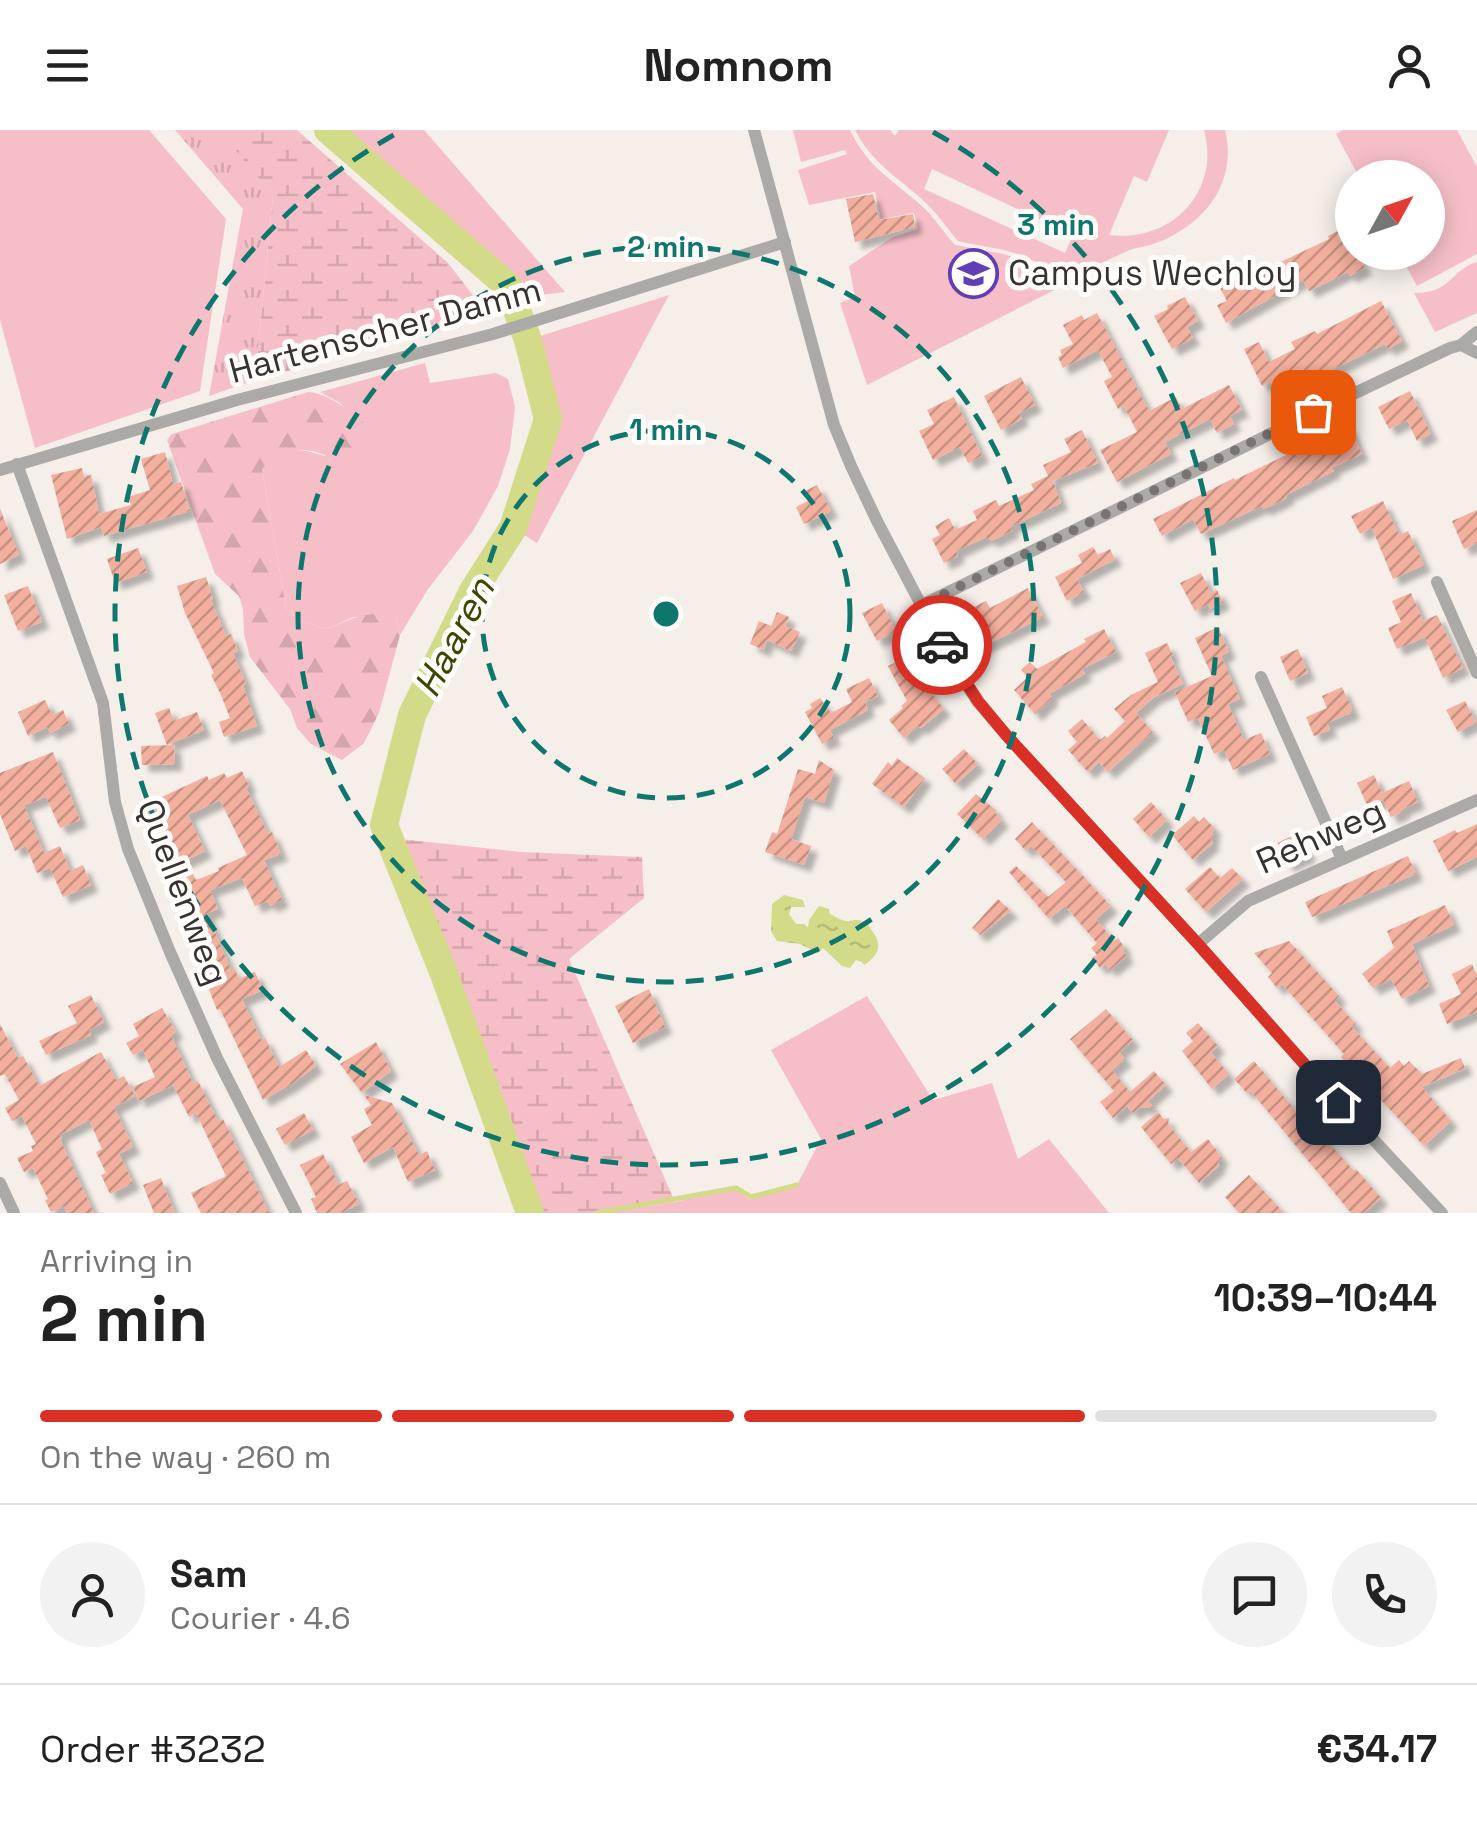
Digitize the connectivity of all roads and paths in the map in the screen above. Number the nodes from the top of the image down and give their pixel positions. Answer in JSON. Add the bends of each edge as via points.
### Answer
{"nodes":[{"id":1,"x":754,"y":130,"type":"edge"},
{"id":2,"x":785,"y":242,"type":"junction"},
{"id":3,"x":1477,"y":332,"type":"edge"},
{"id":4,"x":1461,"y":345,"type":"junction"},
{"id":5,"x":1477,"y":353,"type":"edge"},
{"id":6,"x":18,"y":464,"type":"junction"},
{"id":7,"x":0,"y":470,"type":"edge"},
{"id":8,"x":1437,"y":582,"type":"dead end"},
{"id":9,"x":920,"y":606,"type":"junction"},
{"id":10,"x":1477,"y":673,"type":"edge"},
{"id":11,"x":1261,"y":676,"type":"dead end"},
{"id":12,"x":1477,"y":800,"type":"edge"},
{"id":13,"x":1342,"y":858,"type":"junction"},
{"id":14,"x":1198,"y":944,"type":"junction"},
{"id":15,"x":0,"y":1183,"type":"edge"},
{"id":16,"x":14,"y":1213,"type":"edge"},
{"id":17,"x":296,"y":1213,"type":"edge"},
{"id":18,"x":1442,"y":1213,"type":"edge"}],
"edges":[{"from":1,"to":2,"type":"street"},
{"from":2,"to":6,"type":"street","name":"Hartenscher Damm","via":[[497,333]]},
{"from":2,"to":9,"type":"street","via":[[834,425]]},
{"from":3,"to":4,"type":"street"},
{"from":4,"to":5,"type":"street"},
{"from":4,"to":9,"type":"street"},
{"from":6,"to":7,"type":"street","name":"Hartenscher Damm"},
{"from":6,"to":17,"type":"street","name":"Quellenweg","via":[[103,704],[128,849],[218,1058]]},
{"from":8,"to":10,"type":"street"},
{"from":9,"to":14,"type":"street","via":[[978,701]]},
{"from":11,"to":13,"type":"street"},
{"from":12,"to":13,"type":"street","name":"Rehweg"},
{"from":13,"to":14,"type":"street","name":"Rehweg","via":[[1248,901]]},
{"from":14,"to":18,"type":"street"},
{"from":15,"to":16,"type":"street"}]}
